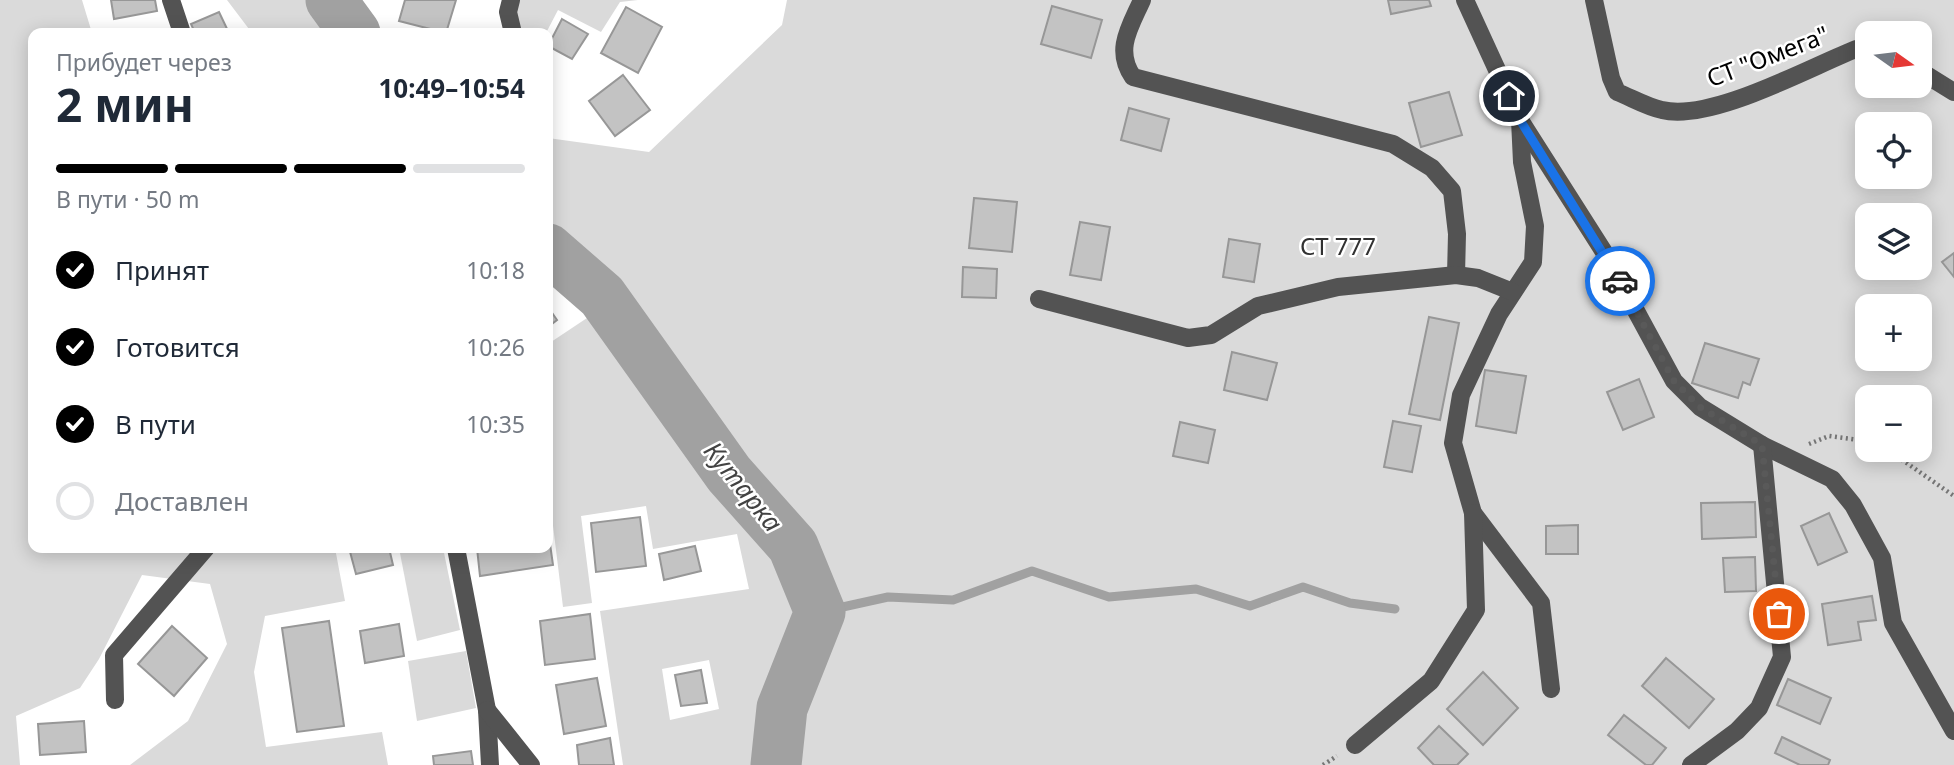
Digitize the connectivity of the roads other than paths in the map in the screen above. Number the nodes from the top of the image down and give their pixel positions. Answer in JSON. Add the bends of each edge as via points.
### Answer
{"nodes":[{"id":1,"x":171,"y":0,"type":"edge"},
{"id":2,"x":511,"y":0,"type":"edge"},
{"id":3,"x":1142,"y":0,"type":"edge"},
{"id":4,"x":1465,"y":0,"type":"edge"},
{"id":5,"x":1594,"y":0,"type":"edge"},
{"id":6,"x":180,"y":28,"type":"edge"},
{"id":7,"x":512,"y":28,"type":"edge"},
{"id":8,"x":1855,"y":49,"type":"edge"},
{"id":9,"x":1932,"y":78,"type":"edge"},
{"id":10,"x":1954,"y":92,"type":"edge"},
{"id":11,"x":1520,"y":120,"type":"junction"},
{"id":12,"x":1456,"y":275,"type":"junction"},
{"id":13,"x":1513,"y":292,"type":"junction"},
{"id":14,"x":1039,"y":299,"type":"dead end"},
{"id":15,"x":1762,"y":445,"type":"junction"},
{"id":16,"x":1473,"y":513,"type":"junction"},
{"id":17,"x":202,"y":553,"type":"edge"},
{"id":18,"x":457,"y":553,"type":"edge"},
{"id":19,"x":1551,"y":689,"type":"dead end"},
{"id":20,"x":116,"y":700,"type":"dead end"},
{"id":21,"x":487,"y":710,"type":"junction"},
{"id":22,"x":1954,"y":731,"type":"edge"},
{"id":23,"x":1355,"y":745,"type":"dead end"},
{"id":24,"x":490,"y":765,"type":"edge"},
{"id":25,"x":531,"y":765,"type":"edge"},
{"id":26,"x":1691,"y":765,"type":"edge"}],
"edges":[{"from":1,"to":6,"type":"street"},
{"from":2,"to":7,"type":"street"},
{"from":3,"to":12,"type":"street","via":[[1123,41],[1124,65],[1133,77],[1393,144],[1432,168],[1452,191]]},
{"from":4,"to":11,"type":"street"},
{"from":5,"to":8,"type":"street","name":"СТ \"Омега\"","via":[[1617,92],[1662,110],[1685,113],[1743,98]]},
{"from":9,"to":10,"type":"street"},
{"from":11,"to":13,"type":"street","via":[[1522,162],[1535,226],[1533,262]]},
{"from":11,"to":15,"type":"street","via":[[1604,252],[1674,381],[1700,407]]},
{"from":12,"to":13,"type":"street"},
{"from":12,"to":14,"type":"street","via":[[1338,287],[1298,296],[1258,306],[1211,335],[1188,338]]},
{"from":13,"to":16,"type":"street","via":[[1461,395],[1453,443]]},
{"from":15,"to":22,"type":"street","via":[[1832,480],[1853,505],[1882,558],[1893,623]]},
{"from":15,"to":26,"type":"street","via":[[1782,657],[1759,708]]},
{"from":16,"to":19,"type":"street","via":[[1541,603]]},
{"from":16,"to":23,"type":"street","via":[[1476,610],[1431,681]]},
{"from":17,"to":20,"type":"street","via":[[114,655]]},
{"from":18,"to":21,"type":"street"},
{"from":21,"to":24,"type":"street"},
{"from":21,"to":25,"type":"street"}]}
